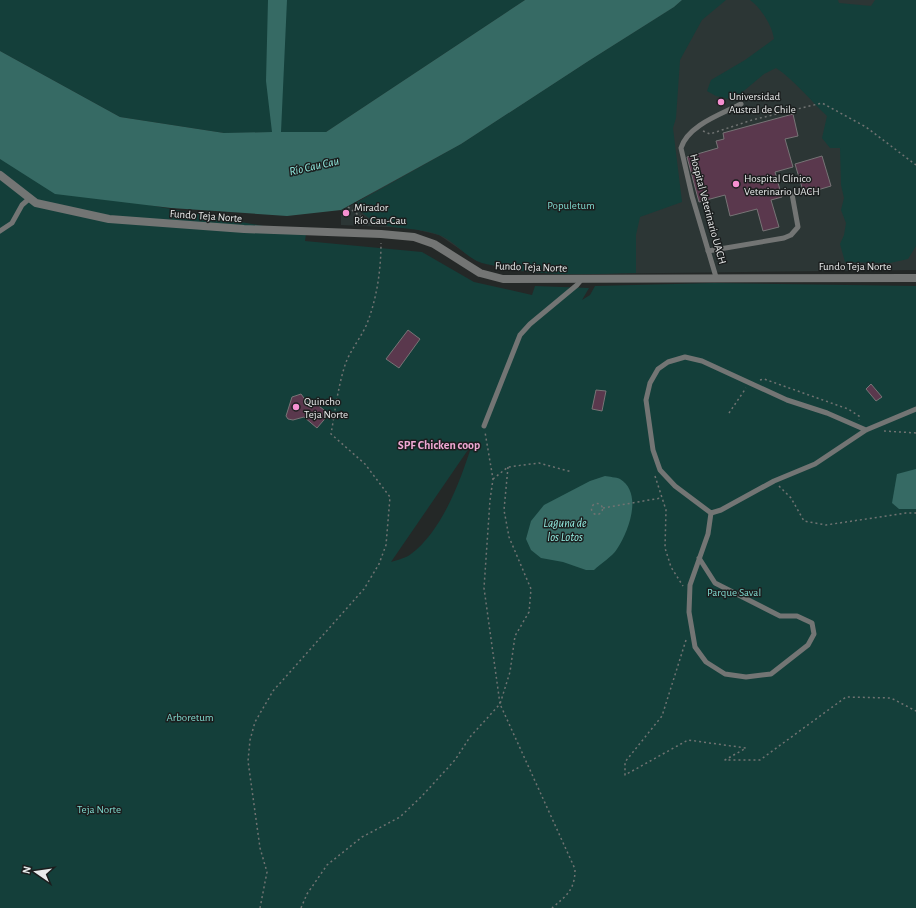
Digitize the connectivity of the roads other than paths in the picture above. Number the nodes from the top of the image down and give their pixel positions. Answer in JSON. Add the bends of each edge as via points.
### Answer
{"nodes":[{"id":1,"x":741,"y":104,"type":"dead end"},
{"id":2,"x":0,"y":175,"type":"edge"},
{"id":3,"x":792,"y":194,"type":"dead end"},
{"id":4,"x":30,"y":198,"type":"junction"},
{"id":5,"x":0,"y":231,"type":"edge"},
{"id":6,"x":708,"y":251,"type":"junction"},
{"id":7,"x":716,"y":277,"type":"junction"},
{"id":8,"x":916,"y":278,"type":"edge"},
{"id":9,"x":582,"y":279,"type":"junction"},
{"id":10,"x":916,"y":409,"type":"edge"},
{"id":11,"x":484,"y":426,"type":"road end"},
{"id":12,"x":866,"y":430,"type":"junction"},
{"id":13,"x":711,"y":513,"type":"junction"},
{"id":14,"x":699,"y":558,"type":"junction"}],
"edges":[{"from":1,"to":6,"type":"lane","name":"Hospital Veterinario UACH","via":[[696,128],[688,135],[681,148]]},
{"from":2,"to":4,"type":"street","name":"Fundo Teja Norte"},
{"from":3,"to":6,"type":"lane","via":[[798,227],[792,235]]},
{"from":4,"to":5,"type":"lane","via":[[22,205],[12,223]]},
{"from":4,"to":9,"type":"street","name":"Fundo Teja Norte","via":[[44,206],[109,219],[244,229],[403,235],[424,240],[480,273],[495,278]]},
{"from":6,"to":7,"type":"lane","name":"Hospital Veterinario UACH"},
{"from":7,"to":8,"type":"street","name":"Fundo Teja Norte"},
{"from":7,"to":9,"type":"street","name":"Fundo Teja Norte"},
{"from":9,"to":11,"type":"lane","via":[[520,335]]},
{"from":10,"to":12,"type":"lane"},
{"from":12,"to":13,"type":"lane","via":[[815,464],[774,481]]},
{"from":12,"to":13,"type":"lane","via":[[827,413],[787,400],[702,361],[685,357],[668,362],[658,369],[650,383],[646,400],[653,450],[660,470],[665,476]]},
{"from":13,"to":14,"type":"lane","via":[[708,534]]},
{"from":14,"to":14,"type":"lane","via":[[715,583],[780,616],[797,616],[812,623],[814,634],[808,645],[770,674],[746,677],[726,674],[706,662],[695,647],[690,627],[688,592]]}]}
